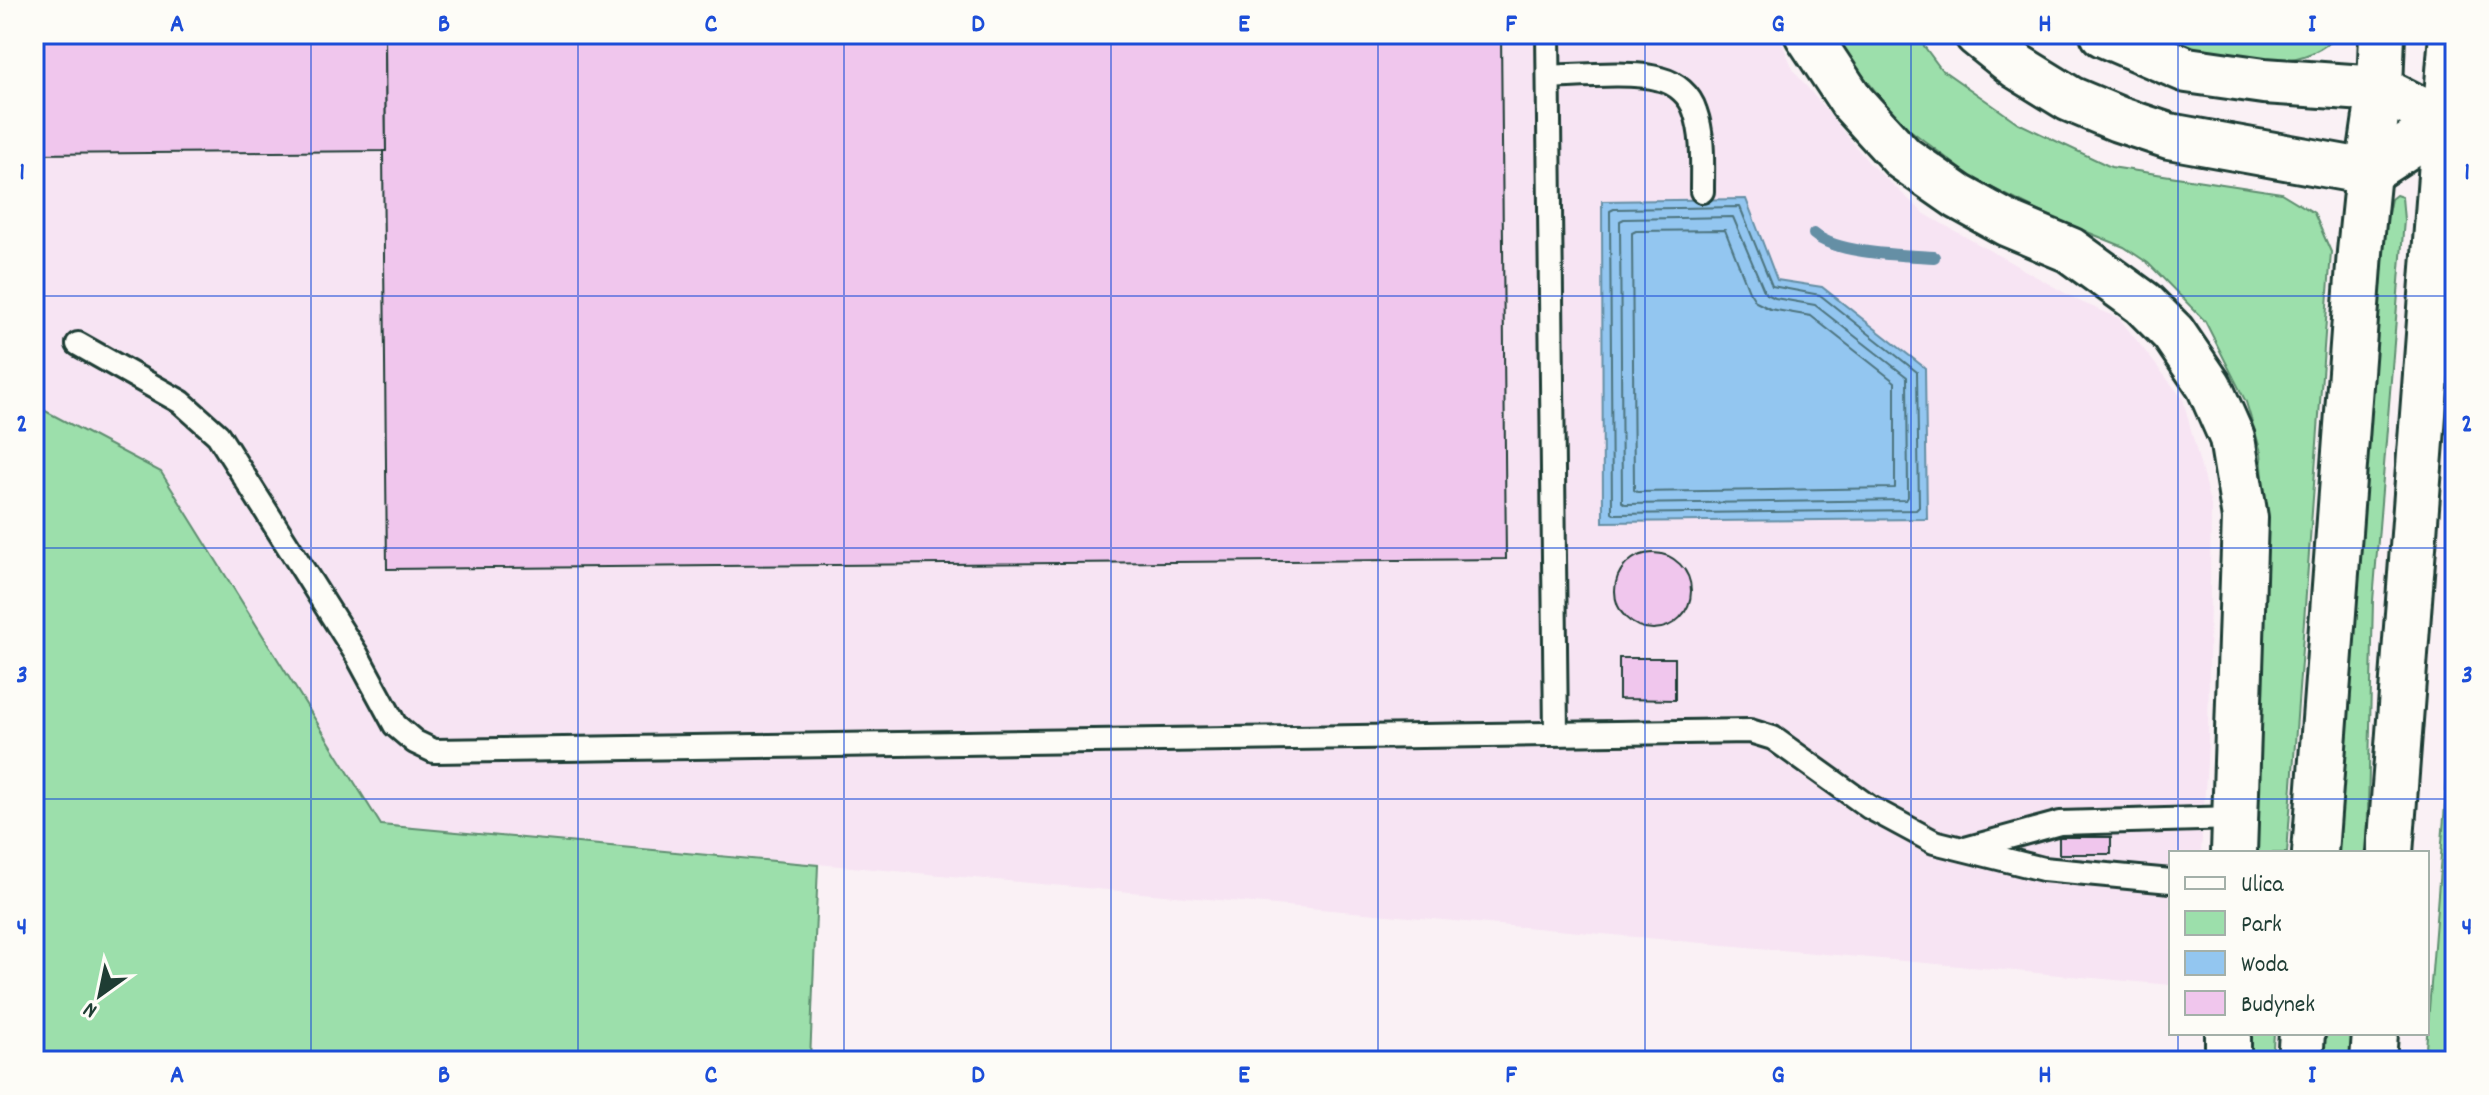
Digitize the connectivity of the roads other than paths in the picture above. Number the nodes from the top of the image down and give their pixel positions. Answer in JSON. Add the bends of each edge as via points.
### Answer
{"nodes":[{"id":1,"x":1548,"y":34,"type":"edge"},
{"id":2,"x":1807,"y":34,"type":"edge"},
{"id":3,"x":1977,"y":34,"type":"edge"},
{"id":4,"x":2103,"y":34,"type":"edge"},
{"id":5,"x":2382,"y":34,"type":"edge"},
{"id":6,"x":2452,"y":34,"type":"edge"},
{"id":7,"x":1549,"y":77,"type":"junction"},
{"id":8,"x":2380,"y":89,"type":"junction"},
{"id":9,"x":2450,"y":123,"type":"edge"},
{"id":10,"x":2368,"y":172,"type":"junction"},
{"id":11,"x":1702,"y":191,"type":"dead end"},
{"id":12,"x":78,"y":344,"type":"dead end"},
{"id":13,"x":1556,"y":732,"type":"junction"},
{"id":14,"x":2235,"y":835,"type":"edge"},
{"id":15,"x":1964,"y":850,"type":"junction"},
{"id":16,"x":2315,"y":851,"type":"edge"},
{"id":17,"x":2390,"y":851,"type":"edge"},
{"id":18,"x":2169,"y":881,"type":"edge"},
{"id":19,"x":2228,"y":1035,"type":"edge"},
{"id":20,"x":2302,"y":1035,"type":"edge"},
{"id":21,"x":2375,"y":1035,"type":"edge"},
{"id":22,"x":2228,"y":1061,"type":"edge"},
{"id":23,"x":2300,"y":1061,"type":"edge"},
{"id":24,"x":2373,"y":1061,"type":"edge"}],
"edges":[{"from":1,"to":7,"type":"lane"},
{"from":2,"to":14,"type":"main road","via":[[1852,102],[1903,158],[2008,224],[2070,250],[2143,303],[2173,333],[2209,386],[2232,438],[2245,518]]},
{"from":3,"to":10,"type":"main road","via":[[2070,99],[2118,119],[2169,136]]},
{"from":4,"to":8,"type":"main road","via":[[2187,70]]},
{"from":5,"to":8,"type":"main road"},
{"from":6,"to":9,"type":"main road"},
{"from":7,"to":11,"type":"lane","via":[[1638,76],[1662,79],[1684,91],[1701,135]]},
{"from":7,"to":13,"type":"lane"},
{"from":8,"to":9,"type":"main road"},
{"from":8,"to":10,"type":"main road"},
{"from":9,"to":10,"type":"main road"},
{"from":9,"to":17,"type":"main road"},
{"from":10,"to":16,"type":"main road"},
{"from":12,"to":13,"type":"lane","via":[[181,402],[218,435],[357,655],[395,725],[434,751]]},
{"from":13,"to":15,"type":"lane","via":[[1750,731],[1773,738],[1919,836]]},
{"from":14,"to":15,"type":"lane","via":[[2060,823]]},
{"from":15,"to":18,"type":"lane","via":[[2043,869]]},
{"from":19,"to":22,"type":"main road"},
{"from":20,"to":23,"type":"main road"},
{"from":21,"to":24,"type":"main road"}]}
